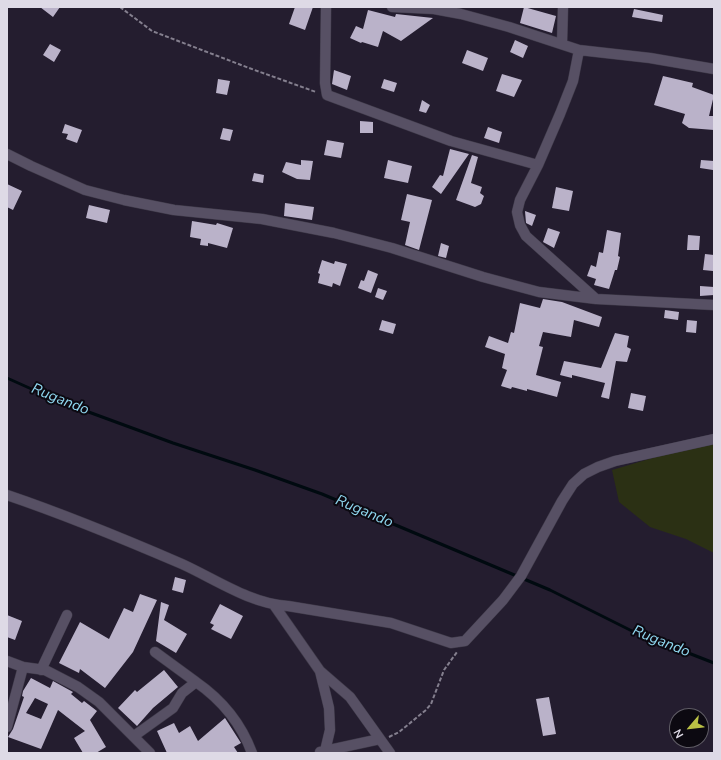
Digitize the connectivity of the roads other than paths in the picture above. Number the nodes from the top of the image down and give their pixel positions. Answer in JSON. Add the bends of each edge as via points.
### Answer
{"nodes":[{"id":1,"x":326,"y":7,"type":"edge"},
{"id":2,"x":392,"y":7,"type":"edge"},
{"id":3,"x":563,"y":7,"type":"edge"},
{"id":4,"x":562,"y":44,"type":"junction"},
{"id":5,"x":579,"y":50,"type":"junction"},
{"id":6,"x":714,"y":69,"type":"edge"},
{"id":7,"x":7,"y":154,"type":"edge"},
{"id":8,"x":538,"y":165,"type":"junction"},
{"id":9,"x":596,"y":298,"type":"junction"},
{"id":10,"x":714,"y":305,"type":"edge"},
{"id":11,"x":714,"y":439,"type":"edge"},
{"id":12,"x":7,"y":495,"type":"edge"},
{"id":13,"x":274,"y":605,"type":"junction"},
{"id":14,"x":67,"y":615,"type":"dead end"},
{"id":15,"x":155,"y":652,"type":"dead end"},
{"id":16,"x":7,"y":660,"type":"edge"},
{"id":17,"x":23,"y":667,"type":"junction"},
{"id":18,"x":41,"y":670,"type":"junction"},
{"id":19,"x":320,"y":671,"type":"junction"},
{"id":20,"x":196,"y":682,"type":"junction"},
{"id":21,"x":7,"y":727,"type":"edge"},
{"id":22,"x":134,"y":736,"type":"junction"},
{"id":23,"x":380,"y":738,"type":"junction"},
{"id":24,"x":322,"y":752,"type":"edge"},
{"id":25,"x":150,"y":753,"type":"edge"},
{"id":26,"x":252,"y":753,"type":"edge"},
{"id":27,"x":390,"y":753,"type":"edge"}],
"edges":[{"from":1,"to":8,"type":"street","via":[[324,83],[327,95],[451,141]]},
{"from":2,"to":4,"type":"street","via":[[434,9],[461,14]]},
{"from":3,"to":4,"type":"street"},
{"from":4,"to":5,"type":"street"},
{"from":5,"to":6,"type":"street"},
{"from":5,"to":8,"type":"street","via":[[573,81]]},
{"from":7,"to":9,"type":"street","via":[[85,190],[124,200],[174,210],[262,219],[315,229],[380,244],[539,292]]},
{"from":8,"to":9,"type":"street","via":[[520,200],[517,212],[520,226],[526,236]]},
{"from":9,"to":10,"type":"street"},
{"from":11,"to":13,"type":"street","via":[[615,461],[584,474],[573,484],[562,501],[521,576],[503,600],[465,641],[451,643],[386,622]]},
{"from":12,"to":13,"type":"street","via":[[65,515]]},
{"from":13,"to":19,"type":"street"},
{"from":14,"to":18,"type":"street"},
{"from":15,"to":20,"type":"street"},
{"from":16,"to":17,"type":"street"},
{"from":17,"to":18,"type":"street"},
{"from":17,"to":21,"type":"street"},
{"from":18,"to":22,"type":"street","via":[[78,686],[99,702]]},
{"from":19,"to":23,"type":"street","via":[[350,698]]},
{"from":19,"to":24,"type":"street","via":[[329,708],[330,730]]},
{"from":20,"to":22,"type":"street","via":[[182,693],[173,708]]},
{"from":20,"to":26,"type":"street","via":[[209,691],[233,716],[244,733]]},
{"from":22,"to":25,"type":"street"},
{"from":23,"to":24,"type":"street"},
{"from":23,"to":27,"type":"street"}]}
